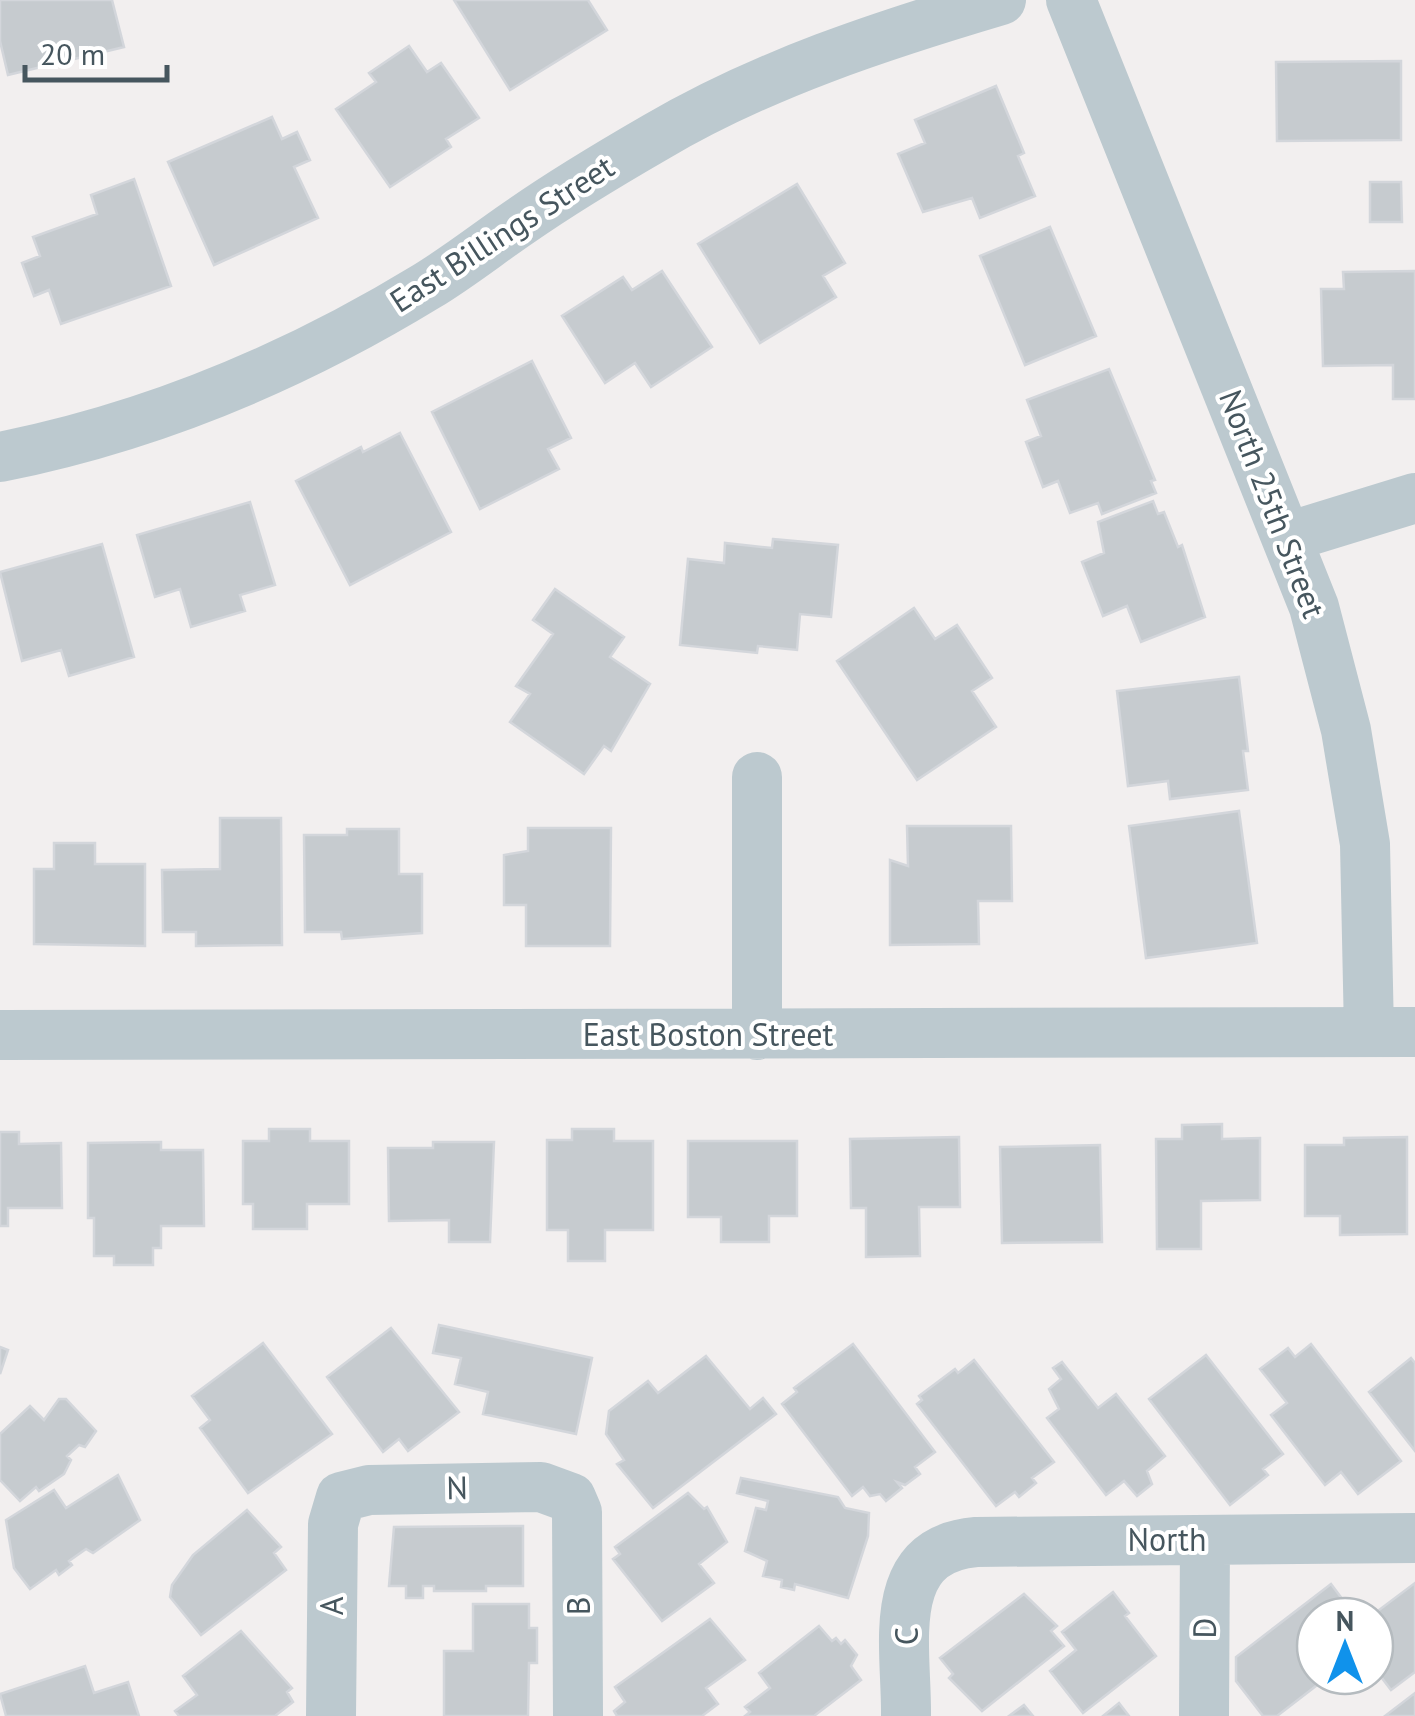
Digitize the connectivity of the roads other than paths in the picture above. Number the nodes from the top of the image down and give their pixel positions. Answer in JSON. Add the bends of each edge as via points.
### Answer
{"nodes":[{"id":1,"x":1001,"y":0,"type":"edge"},
{"id":2,"x":1070,"y":0,"type":"edge"},
{"id":3,"x":0,"y":457,"type":"edge"},
{"id":4,"x":1415,"y":498,"type":"edge"},
{"id":5,"x":1288,"y":536,"type":"junction"},
{"id":6,"x":756,"y":777,"type":"dead end"},
{"id":7,"x":1392,"y":1032,"type":"edge"},
{"id":8,"x":756,"y":1035,"type":"junction"},
{"id":9,"x":0,"y":1036,"type":"edge"},
{"id":10,"x":342,"y":1498,"type":"joint"},
{"id":11,"x":570,"y":1498,"type":"joint"},
{"id":12,"x":1415,"y":1538,"type":"edge"},
{"id":13,"x":1206,"y":1540,"type":"junction"},
{"id":14,"x":923,"y":1560,"type":"joint"},
{"id":15,"x":331,"y":1716,"type":"edge"},
{"id":16,"x":578,"y":1716,"type":"edge"},
{"id":17,"x":906,"y":1716,"type":"edge"},
{"id":18,"x":1204,"y":1716,"type":"edge"}],
"edges":[{"from":1,"to":3,"type":"street","name":"East Billings Street","via":[[782,75],[659,135],[430,285],[296,359],[147,418]]},
{"from":2,"to":5,"type":"street","name":"North 25th Street"},
{"from":4,"to":5,"type":"street"},
{"from":5,"to":7,"type":"street","name":"North 25th Street","via":[[1332,670],[1358,790]]},
{"from":6,"to":8,"type":"street"},
{"from":7,"to":8,"type":"street","name":"East Boston Street"},
{"from":8,"to":9,"type":"street","name":"East Boston Street"},
{"from":10,"to":11,"type":"street","name":"N","via":[[368,1490],[542,1487]]},
{"from":10,"to":15,"type":"street","name":"A","via":[[333,1524]]},
{"from":11,"to":16,"type":"street","name":"B","via":[[580,1529]]},
{"from":12,"to":13,"type":"street","name":"North"},
{"from":13,"to":14,"type":"street","name":"North","via":[[976,1542]]},
{"from":13,"to":18,"type":"street","name":"D"},
{"from":14,"to":17,"type":"street","name":"C","via":[[908,1590]]}]}
